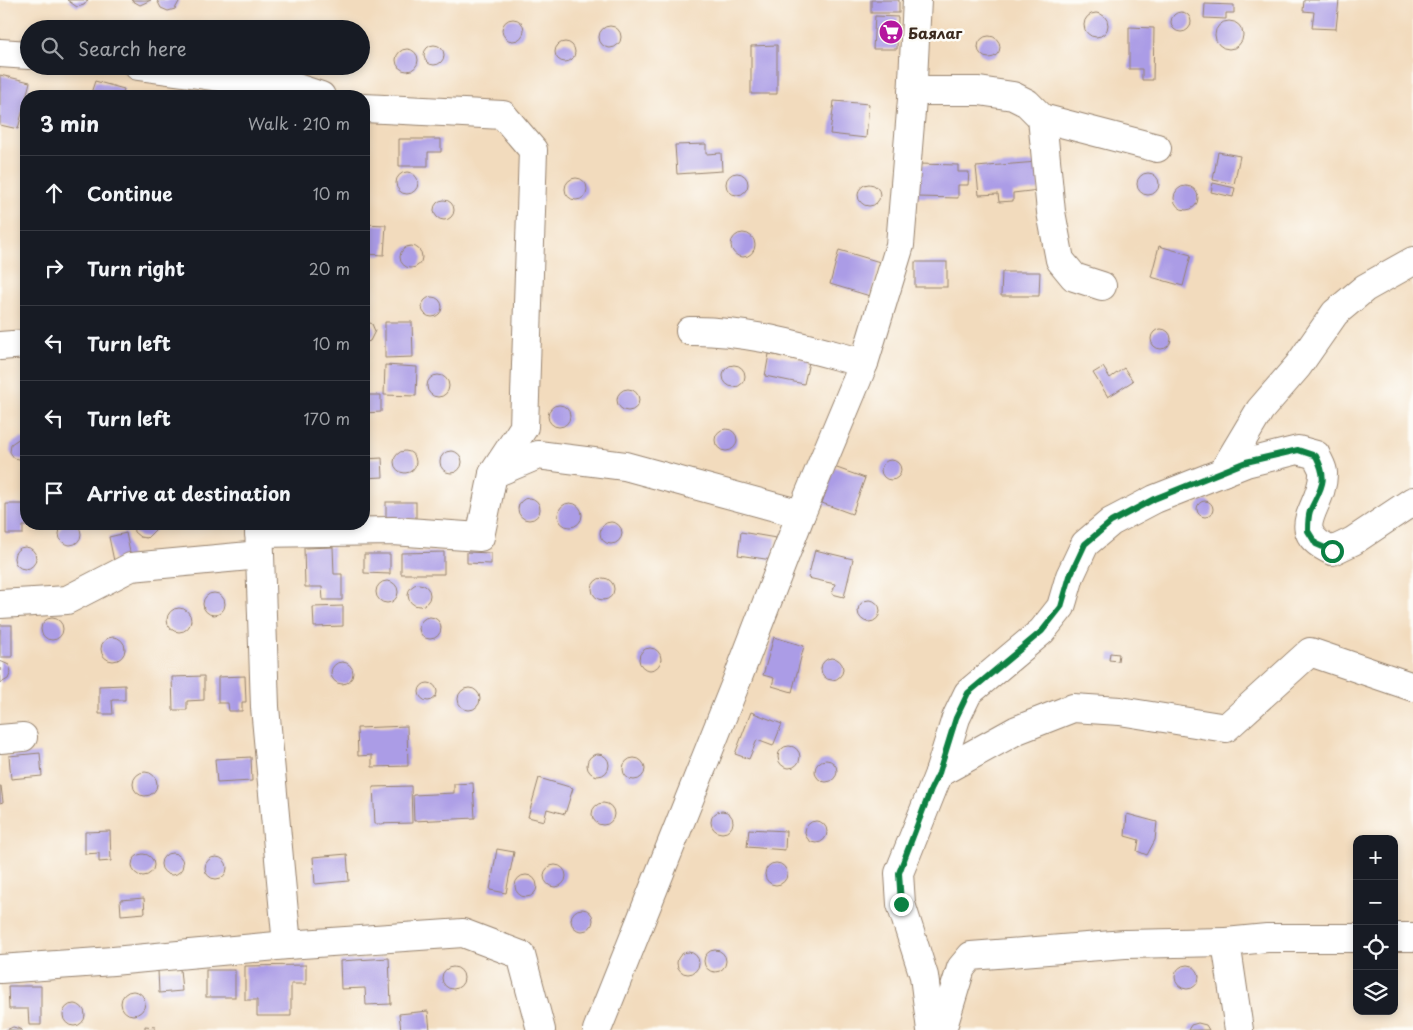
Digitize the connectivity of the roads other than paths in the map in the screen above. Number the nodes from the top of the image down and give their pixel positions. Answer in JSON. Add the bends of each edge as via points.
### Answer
{"nodes":[{"id":1,"x":917,"y":0,"type":"edge"},
{"id":2,"x":0,"y":53,"type":"edge"},
{"id":3,"x":20,"y":54,"type":"edge"},
{"id":4,"x":192,"y":75,"type":"edge"},
{"id":5,"x":281,"y":90,"type":"edge"},
{"id":6,"x":912,"y":91,"type":"junction"},
{"id":7,"x":370,"y":108,"type":"edge"},
{"id":8,"x":1042,"y":118,"type":"junction"},
{"id":9,"x":1157,"y":148,"type":"dead end"},
{"id":10,"x":1413,"y":261,"type":"edge"},
{"id":11,"x":1102,"y":286,"type":"dead end"},
{"id":12,"x":690,"y":332,"type":"dead end"},
{"id":13,"x":20,"y":344,"type":"edge"},
{"id":14,"x":0,"y":346,"type":"edge"},
{"id":15,"x":864,"y":363,"type":"junction"},
{"id":16,"x":1223,"y":472,"type":"junction"},
{"id":17,"x":493,"y":474,"type":"junction"},
{"id":18,"x":1413,"y":501,"type":"edge"},
{"id":19,"x":801,"y":514,"type":"junction"},
{"id":20,"x":259,"y":537,"type":"edge"},
{"id":21,"x":0,"y":604,"type":"edge"},
{"id":22,"x":1413,"y":687,"type":"edge"},
{"id":23,"x":939,"y":773,"type":"junction"},
{"id":24,"x":1398,"y":937,"type":"edge"},
{"id":25,"x":1413,"y":937,"type":"edge"},
{"id":26,"x":1353,"y":938,"type":"edge"},
{"id":27,"x":1226,"y":942,"type":"junction"},
{"id":28,"x":287,"y":945,"type":"junction"},
{"id":29,"x":0,"y":969,"type":"edge"},
{"id":30,"x":541,"y":1030,"type":"edge"},
{"id":31,"x":597,"y":1030,"type":"edge"},
{"id":32,"x":931,"y":1030,"type":"edge"},
{"id":33,"x":942,"y":1030,"type":"edge"},
{"id":34,"x":1239,"y":1030,"type":"edge"}],
"edges":[{"from":1,"to":6,"type":"street"},
{"from":2,"to":3,"type":"street"},
{"from":4,"to":5,"type":"street"},
{"from":6,"to":8,"type":"street","via":[[995,91],[1027,103]]},
{"from":6,"to":15,"type":"street","via":[[900,245]]},
{"from":7,"to":17,"type":"street","via":[[503,115],[533,150],[524,427]]},
{"from":8,"to":9,"type":"street"},
{"from":8,"to":11,"type":"street","via":[[1051,212],[1060,260],[1074,277]]},
{"from":10,"to":16,"type":"street","via":[[1365,288],[1335,313],[1298,366],[1260,410]]},
{"from":12,"to":15,"type":"street","via":[[757,335]]},
{"from":13,"to":14,"type":"street"},
{"from":15,"to":19,"type":"street"},
{"from":16,"to":18,"type":"street","via":[[1246,462],[1298,450],[1316,456],[1323,471],[1320,496],[1310,513],[1308,531],[1316,544],[1332,551],[1353,541]]},
{"from":16,"to":23,"type":"street","via":[[1154,499],[1111,522],[1085,544],[1070,576],[1061,607],[1042,631],[968,693],[956,718]]},
{"from":17,"to":19,"type":"street","via":[[538,455],[625,466]]},
{"from":17,"to":20,"type":"street","via":[[480,537],[393,531]]},
{"from":19,"to":31,"type":"street"},
{"from":20,"to":21,"type":"street","via":[[132,567],[67,600]]},
{"from":20,"to":28,"type":"street","via":[[265,707]]},
{"from":22,"to":23,"type":"street","via":[[1310,652],[1226,728],[1120,711],[1073,708],[1017,730]]},
{"from":23,"to":32,"type":"street","via":[[899,873],[901,904],[924,976]]},
{"from":24,"to":25,"type":"street"},
{"from":26,"to":27,"type":"street","via":[[1267,938]]},
{"from":27,"to":33,"type":"street","via":[[1125,944],[971,956],[961,968]]},
{"from":27,"to":34,"type":"street"},
{"from":28,"to":29,"type":"street"},
{"from":28,"to":30,"type":"street","via":[[463,934],[521,955]]}]}
